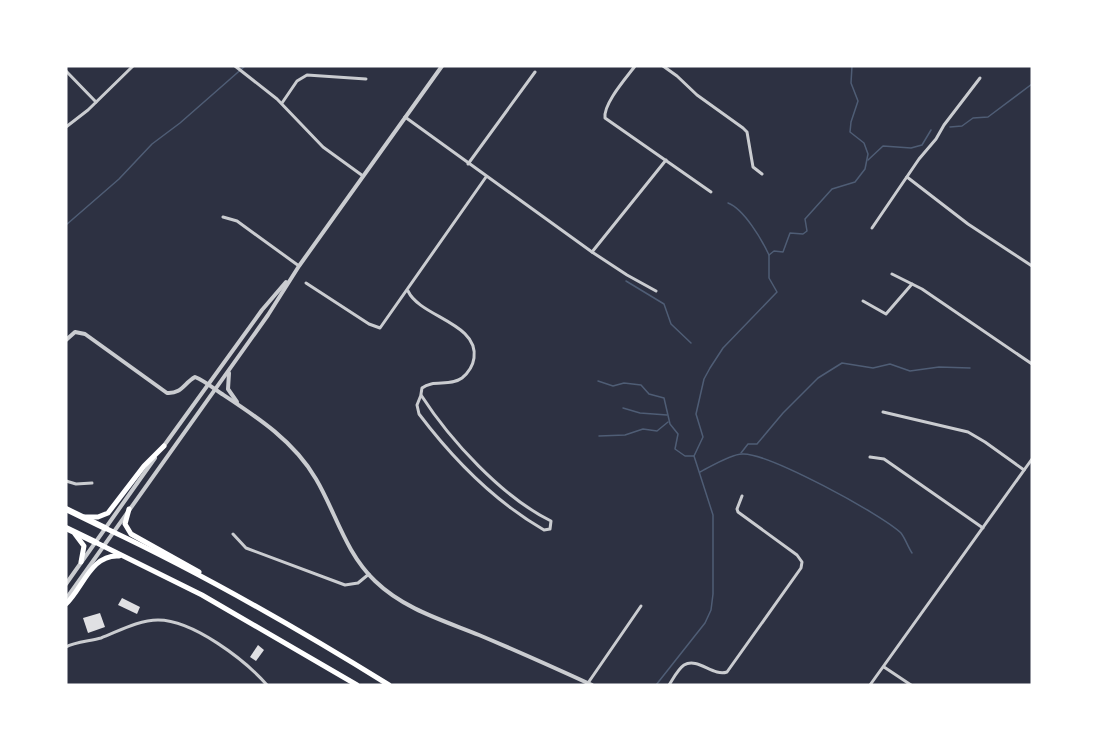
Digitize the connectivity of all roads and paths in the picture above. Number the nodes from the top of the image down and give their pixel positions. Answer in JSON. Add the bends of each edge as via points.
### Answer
{"nodes":[{"id":1,"x":133,"y":66,"type":"edge"},
{"id":2,"x":235,"y":66,"type":"edge"},
{"id":3,"x":442,"y":66,"type":"edge"},
{"id":4,"x":635,"y":66,"type":"edge"},
{"id":5,"x":663,"y":66,"type":"edge"},
{"id":6,"x":66,"y":71,"type":"edge"},
{"id":7,"x":536,"y":72,"type":"dead end"},
{"id":8,"x":980,"y":78,"type":"dead end"},
{"id":9,"x":366,"y":79,"type":"dead end"},
{"id":10,"x":96,"y":102,"type":"junction"},
{"id":11,"x":282,"y":103,"type":"junction"},
{"id":12,"x":405,"y":117,"type":"junction"},
{"id":13,"x":66,"y":127,"type":"edge"},
{"id":14,"x":666,"y":160,"type":"junction"},
{"id":15,"x":468,"y":164,"type":"junction"},
{"id":16,"x":762,"y":174,"type":"dead end"},
{"id":17,"x":363,"y":176,"type":"junction"},
{"id":18,"x":486,"y":177,"type":"junction"},
{"id":19,"x":907,"y":177,"type":"junction"},
{"id":20,"x":711,"y":192,"type":"dead end"},
{"id":21,"x":224,"y":217,"type":"dead end"},
{"id":22,"x":872,"y":228,"type":"dead end"},
{"id":23,"x":591,"y":252,"type":"junction"},
{"id":24,"x":299,"y":266,"type":"junction"},
{"id":25,"x":1032,"y":266,"type":"edge"},
{"id":26,"x":294,"y":272,"type":"junction"},
{"id":27,"x":892,"y":274,"type":"dead end"},
{"id":28,"x":306,"y":283,"type":"dead end"},
{"id":29,"x":912,"y":284,"type":"junction"},
{"id":30,"x":408,"y":291,"type":"junction"},
{"id":31,"x":656,"y":291,"type":"dead end"},
{"id":32,"x":863,"y":301,"type":"dead end"},
{"id":33,"x":66,"y":340,"type":"edge"},
{"id":34,"x":1032,"y":364,"type":"edge"},
{"id":35,"x":229,"y":370,"type":"junction"},
{"id":36,"x":208,"y":384,"type":"junction"},
{"id":37,"x":215,"y":390,"type":"junction"},
{"id":38,"x":421,"y":395,"type":"junction"},
{"id":39,"x":239,"y":405,"type":"junction"},
{"id":40,"x":883,"y":412,"type":"dead end"},
{"id":41,"x":164,"y":446,"type":"junction"},
{"id":42,"x":870,"y":457,"type":"dead end"},
{"id":43,"x":1032,"y":459,"type":"edge"},
{"id":44,"x":478,"y":465,"type":"junction"},
{"id":45,"x":467,"y":470,"type":"junction"},
{"id":46,"x":1024,"y":470,"type":"junction"},
{"id":47,"x":66,"y":481,"type":"edge"},
{"id":48,"x":92,"y":483,"type":"dead end"},
{"id":49,"x":742,"y":496,"type":"dead end"},
{"id":50,"x":66,"y":509,"type":"edge"},
{"id":51,"x":129,"y":509,"type":"junction"},
{"id":52,"x":81,"y":516,"type":"junction"},
{"id":53,"x":66,"y":528,"type":"edge"},
{"id":54,"x":105,"y":528,"type":"junction"},
{"id":55,"x":983,"y":528,"type":"junction"},
{"id":56,"x":113,"y":532,"type":"junction"},
{"id":57,"x":232,"y":534,"type":"dead end"},
{"id":58,"x":95,"y":542,"type":"junction"},
{"id":59,"x":103,"y":546,"type":"junction"},
{"id":60,"x":125,"y":556,"type":"junction"},
{"id":61,"x":81,"y":562,"type":"junction"},
{"id":62,"x":369,"y":574,"type":"junction"},
{"id":63,"x":66,"y":584,"type":"edge"},
{"id":64,"x":223,"y":588,"type":"junction"},
{"id":65,"x":66,"y":599,"type":"edge"},
{"id":66,"x":66,"y":604,"type":"edge"},
{"id":67,"x":641,"y":606,"type":"dead end"},
{"id":68,"x":67,"y":644,"type":"edge"},
{"id":69,"x":884,"y":666,"type":"junction"},
{"id":70,"x":590,"y":684,"type":"edge"},
{"id":71,"x":267,"y":685,"type":"edge"},
{"id":72,"x":357,"y":685,"type":"edge"},
{"id":73,"x":389,"y":685,"type":"edge"},
{"id":74,"x":669,"y":685,"type":"edge"},
{"id":75,"x":870,"y":685,"type":"edge"},
{"id":76,"x":911,"y":685,"type":"edge"}],
"edges":[{"from":1,"to":10,"type":"street"},
{"from":2,"to":11,"type":"street"},
{"from":3,"to":12,"type":"street"},
{"from":4,"to":14,"type":"street","via":[[604,112],[605,118]]},
{"from":5,"to":16,"type":"street","via":[[747,132],[753,167]]},
{"from":6,"to":10,"type":"street"},
{"from":7,"to":15,"type":"street"},
{"from":8,"to":19,"type":"street"},
{"from":9,"to":11,"type":"street","via":[[307,75],[297,81]]},
{"from":10,"to":13,"type":"street"},
{"from":11,"to":17,"type":"street","via":[[323,147]]},
{"from":12,"to":15,"type":"street"},
{"from":12,"to":17,"type":"street"},
{"from":14,"to":20,"type":"street"},
{"from":14,"to":23,"type":"street"},
{"from":15,"to":18,"type":"street"},
{"from":17,"to":24,"type":"street"},
{"from":18,"to":23,"type":"street"},
{"from":18,"to":30,"type":"street"},
{"from":19,"to":22,"type":"street"},
{"from":19,"to":25,"type":"street"},
{"from":21,"to":24,"type":"street","via":[[237,221]]},
{"from":23,"to":31,"type":"street"},
{"from":24,"to":26,"type":"street"},
{"from":26,"to":35,"type":"street"},
{"from":26,"to":36,"type":"street"},
{"from":27,"to":29,"type":"street"},
{"from":28,"to":30,"type":"street","via":[[377,328],[384,325]]},
{"from":29,"to":32,"type":"street","via":[[886,314]]},
{"from":29,"to":34,"type":"street"},
{"from":30,"to":38,"type":"street","via":[[416,302],[465,333],[474,351],[472,366],[464,376],[427,384]]},
{"from":33,"to":36,"type":"street","via":[[75,332],[85,334],[167,393],[180,391],[195,377]]},
{"from":35,"to":37,"type":"street"},
{"from":35,"to":39,"type":"street","via":[[228,389]]},
{"from":36,"to":37,"type":"street"},
{"from":36,"to":41,"type":"street"},
{"from":37,"to":39,"type":"street"},
{"from":37,"to":51,"type":"street"},
{"from":38,"to":44,"type":"street"},
{"from":38,"to":45,"type":"street","via":[[419,414]]},
{"from":39,"to":62,"type":"street","via":[[284,438],[309,469],[349,547]]},
{"from":40,"to":46,"type":"street","via":[[968,432]]},
{"from":41,"to":52,"type":"highway","via":[[108,513]]},
{"from":41,"to":54,"type":"street"},
{"from":42,"to":55,"type":"street","via":[[884,459]]},
{"from":43,"to":46,"type":"street"},
{"from":44,"to":45,"type":"street","via":[[474,472]]},
{"from":44,"to":45,"type":"street","via":[[503,488],[551,521],[550,530],[543,530],[510,507]]},
{"from":46,"to":55,"type":"street"},
{"from":47,"to":48,"type":"street"},
{"from":49,"to":74,"type":"street","via":[[737,509],[741,516],[797,555],[802,562],[800,572],[727,672],[717,673],[691,663],[684,665]]},
{"from":50,"to":52,"type":"highway"},
{"from":51,"to":56,"type":"street"},
{"from":51,"to":64,"type":"highway","via":[[125,524],[131,534]]},
{"from":52,"to":54,"type":"highway"},
{"from":53,"to":58,"type":"highway"},
{"from":53,"to":61,"type":"highway","via":[[81,541]]},
{"from":54,"to":56,"type":"highway"},
{"from":54,"to":58,"type":"street"},
{"from":55,"to":69,"type":"street"},
{"from":56,"to":59,"type":"street"},
{"from":56,"to":64,"type":"highway"},
{"from":57,"to":62,"type":"street","via":[[246,548],[345,585],[358,583]]},
{"from":58,"to":59,"type":"highway"},
{"from":58,"to":61,"type":"street"},
{"from":59,"to":60,"type":"highway"},
{"from":59,"to":65,"type":"street"},
{"from":60,"to":66,"type":"highway","via":[[100,560]]},
{"from":60,"to":72,"type":"highway"},
{"from":61,"to":63,"type":"street"},
{"from":62,"to":70,"type":"street","via":[[389,593],[420,612]]},
{"from":64,"to":73,"type":"highway"},
{"from":67,"to":70,"type":"street"},
{"from":68,"to":71,"type":"street","via":[[88,642],[151,621],[173,622],[227,650]]},
{"from":69,"to":75,"type":"street"},
{"from":69,"to":76,"type":"street"}]}
